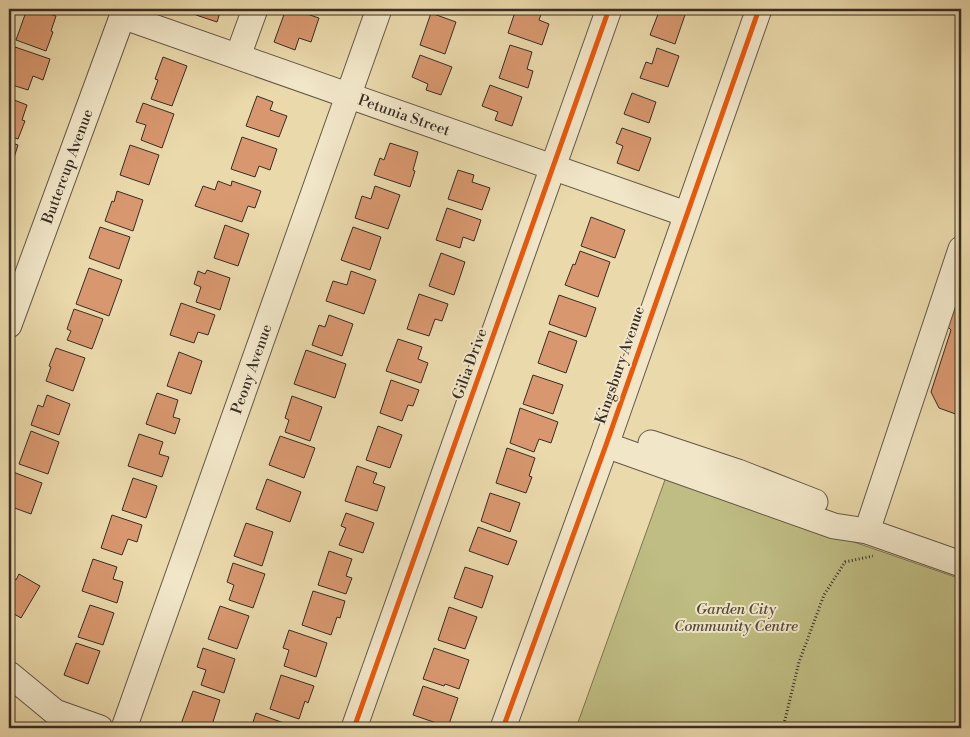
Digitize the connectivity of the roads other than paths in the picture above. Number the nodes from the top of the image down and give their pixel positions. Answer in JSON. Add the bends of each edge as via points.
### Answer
{"nodes":[{"id":1,"x":255,"y":9,"type":"edge"},
{"id":2,"x":379,"y":9,"type":"edge"},
{"id":3,"x":609,"y":9,"type":"edge"},
{"id":4,"x":759,"y":9,"type":"edge"},
{"id":5,"x":123,"y":12,"type":"edge"},
{"id":6,"x":238,"y":56,"type":"junction"},
{"id":7,"x":348,"y":95,"type":"junction"},
{"id":8,"x":552,"y":168,"type":"junction"},
{"id":9,"x":686,"y":214,"type":"junction"},
{"id":10,"x":961,"y":249,"type":"edge"},
{"id":11,"x":10,"y":317,"type":"edge"},
{"id":12,"x":608,"y":437,"type":"junction"},
{"id":13,"x":867,"y":531,"type":"junction"},
{"id":14,"x":961,"y":564,"type":"edge"},
{"id":15,"x":9,"y":674,"type":"edge"},
{"id":16,"x":100,"y":728,"type":"edge"},
{"id":17,"x":124,"y":728,"type":"edge"},
{"id":18,"x":354,"y":728,"type":"edge"},
{"id":19,"x":503,"y":728,"type":"edge"}],
"edges":[{"from":1,"to":6,"type":"street"},
{"from":2,"to":7,"type":"street","name":"Peony Avenue"},
{"from":3,"to":8,"type":"street","name":"Gilia Drive"},
{"from":4,"to":9,"type":"street","name":"Kingsbury Avenue"},
{"from":5,"to":6,"type":"street","name":"Petunia Street"},
{"from":5,"to":11,"type":"street","name":"Buttercup Avenue"},
{"from":6,"to":7,"type":"street","name":"Petunia Street"},
{"from":7,"to":8,"type":"street","name":"Petunia Street"},
{"from":7,"to":17,"type":"street","name":"Peony Avenue"},
{"from":8,"to":9,"type":"street","name":"Petunia Street"},
{"from":8,"to":18,"type":"street","name":"Gilia Drive"},
{"from":9,"to":12,"type":"street","name":"Kingsbury Avenue"},
{"from":10,"to":13,"type":"street"},
{"from":12,"to":13,"type":"street","via":[[834,526]]},
{"from":12,"to":19,"type":"street","name":"Kingsbury Avenue"},
{"from":13,"to":14,"type":"street"},
{"from":15,"to":16,"type":"street","via":[[55,712]]}]}
